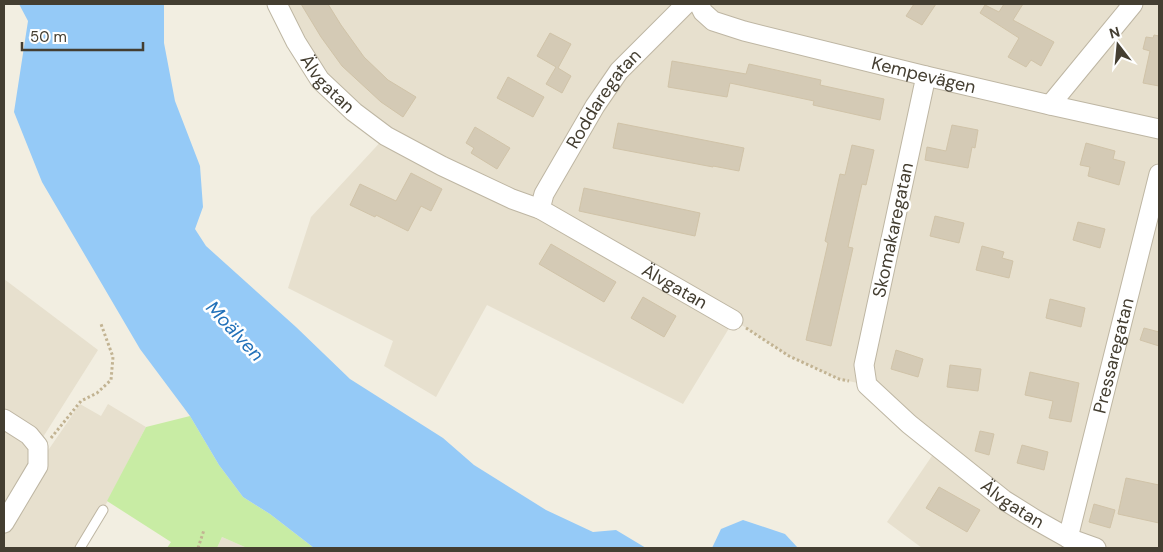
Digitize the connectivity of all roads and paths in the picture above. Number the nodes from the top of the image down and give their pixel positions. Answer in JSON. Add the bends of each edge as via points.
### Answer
{"nodes":[{"id":1,"x":277,"y":4,"type":"edge"},
{"id":2,"x":686,"y":4,"type":"edge"},
{"id":3,"x":699,"y":4,"type":"edge"},
{"id":4,"x":1133,"y":4,"type":"edge"},
{"id":5,"x":926,"y":76,"type":"junction"},
{"id":6,"x":1050,"y":105,"type":"junction"},
{"id":7,"x":1159,"y":129,"type":"edge"},
{"id":8,"x":1159,"y":174,"type":"edge"},
{"id":9,"x":540,"y":209,"type":"junction"},
{"id":10,"x":733,"y":320,"type":"joint"},
{"id":11,"x":101,"y":324,"type":"dead end"},
{"id":12,"x":867,"y":385,"type":"junction"},
{"id":13,"x":4,"y":419,"type":"edge"},
{"id":14,"x":38,"y":457,"type":"junction"},
{"id":15,"x":103,"y":510,"type":"dead end"},
{"id":16,"x":4,"y":523,"type":"edge"},
{"id":17,"x":204,"y":530,"type":"dead end"},
{"id":18,"x":1068,"y":538,"type":"junction"},
{"id":19,"x":80,"y":548,"type":"edge"},
{"id":20,"x":198,"y":548,"type":"edge"},
{"id":21,"x":1096,"y":548,"type":"edge"}],
"edges":[{"from":1,"to":9,"type":"street","name":"Älvgatan","via":[[320,80],[354,112],[386,136],[442,166]]},
{"from":2,"to":9,"type":"street","name":"Roddaregatan","via":[[619,71],[594,106],[544,194]]},
{"from":3,"to":5,"type":"street","name":"Kempevägen","via":[[713,21],[744,31]]},
{"from":4,"to":6,"type":"street"},
{"from":5,"to":6,"type":"street","name":"Kempevägen"},
{"from":5,"to":12,"type":"street","name":"Skomakaregatan","via":[[864,366]]},
{"from":6,"to":7,"type":"street","name":"Kempevägen"},
{"from":8,"to":18,"type":"street","name":"Pressaregatan"},
{"from":9,"to":10,"type":"street","name":"Älvgatan"},
{"from":10,"to":12,"type":"path","via":[[789,356],[838,379]]},
{"from":11,"to":14,"type":"path","via":[[113,357],[111,380],[97,393],[81,401]]},
{"from":12,"to":18,"type":"street","name":"Älvgatan","via":[[909,424],[1004,500]]},
{"from":13,"to":14,"type":"street","via":[[29,435],[38,446]]},
{"from":14,"to":16,"type":"street","via":[[38,466]]},
{"from":15,"to":19,"type":"lane"},
{"from":17,"to":20,"type":"path"},
{"from":18,"to":21,"type":"street","name":"Älvgatan"}]}
